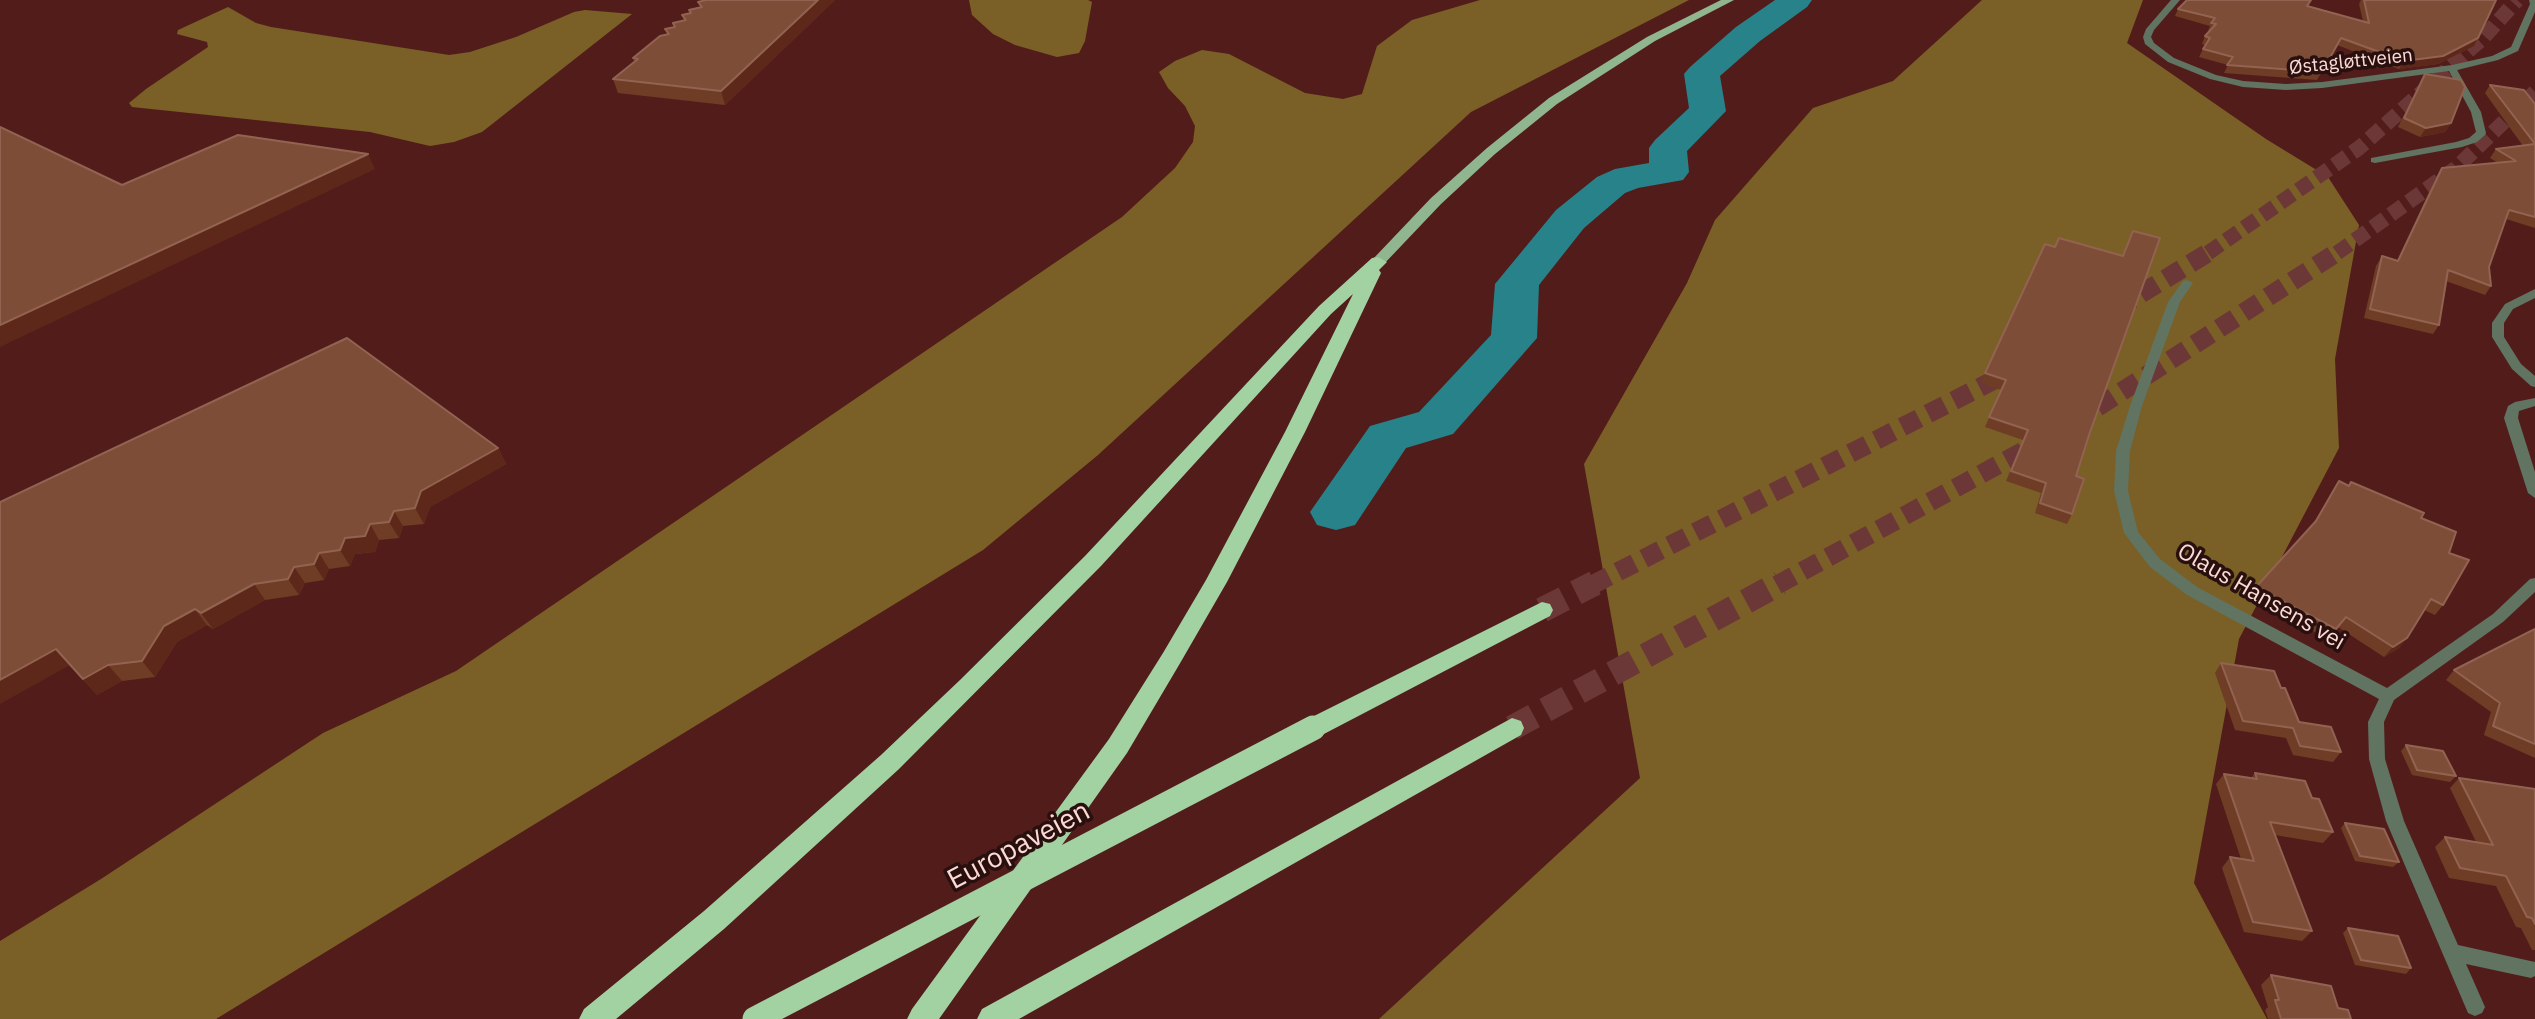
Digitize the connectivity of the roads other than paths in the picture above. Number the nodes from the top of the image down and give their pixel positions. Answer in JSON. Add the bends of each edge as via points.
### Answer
{"nodes":[{"id":1,"x":1729,"y":0,"type":"edge"},
{"id":2,"x":2176,"y":0,"type":"edge"},
{"id":3,"x":2533,"y":0,"type":"edge"},
{"id":4,"x":2532,"y":18,"type":"edge"},
{"id":5,"x":2452,"y":68,"type":"junction"},
{"id":6,"x":2375,"y":160,"type":"dead end"},
{"id":7,"x":1378,"y":262,"type":"junction"},
{"id":8,"x":2187,"y":283,"type":"dead end"},
{"id":9,"x":2535,"y":293,"type":"edge"},
{"id":10,"x":2535,"y":383,"type":"edge"},
{"id":11,"x":2535,"y":402,"type":"edge"},
{"id":12,"x":2535,"y":493,"type":"edge"},
{"id":13,"x":2535,"y":583,"type":"edge"},
{"id":14,"x":1542,"y":610,"type":"tunnel mouth"},
{"id":15,"x":2388,"y":696,"type":"junction"},
{"id":16,"x":1512,"y":728,"type":"tunnel mouth"},
{"id":17,"x":2451,"y":952,"type":"junction"},
{"id":18,"x":2531,"y":969,"type":"dead end"},
{"id":19,"x":2475,"y":1007,"type":"dead end"},
{"id":20,"x":594,"y":1019,"type":"edge"},
{"id":21,"x":755,"y":1019,"type":"edge"},
{"id":22,"x":922,"y":1019,"type":"edge"},
{"id":23,"x":992,"y":1019,"type":"edge"}],
"edges":[{"from":1,"to":7,"type":"main road","via":[[1651,39],[1553,101],[1436,201]]},
{"from":2,"to":5,"type":"street","name":"Østagløttveien","via":[[2150,29],[2150,44],[2171,60],[2213,77],[2286,87]]},
{"from":3,"to":4,"type":"street","name":"Østagløttveien"},
{"from":4,"to":5,"type":"street","name":"Østagløttveien","via":[[2515,48]]},
{"from":5,"to":6,"type":"street","via":[[2476,112],[2481,133],[2458,145]]},
{"from":7,"to":20,"type":"highway","via":[[1325,310],[1093,561],[968,687],[715,920]]},
{"from":7,"to":22,"type":"highway","via":[[1289,444],[1171,659],[1118,746]]},
{"from":8,"to":15,"type":"street","name":"Olaus Hansens vei","via":[[2167,321],[2123,451],[2121,491],[2132,533],[2155,563],[2192,591]]},
{"from":9,"to":10,"type":"street","via":[[2510,307],[2498,323],[2498,337],[2516,366]]},
{"from":11,"to":12,"type":"street","via":[[2513,409],[2511,418]]},
{"from":13,"to":15,"type":"street","via":[[2498,618]]},
{"from":14,"to":21,"type":"highway","name":"Europaveien","bridge":true},
{"from":15,"to":17,"type":"street","via":[[2376,722],[2377,760],[2395,821]]},
{"from":16,"to":23,"type":"highway"},
{"from":17,"to":18,"type":"street"},
{"from":17,"to":19,"type":"street"}]}
